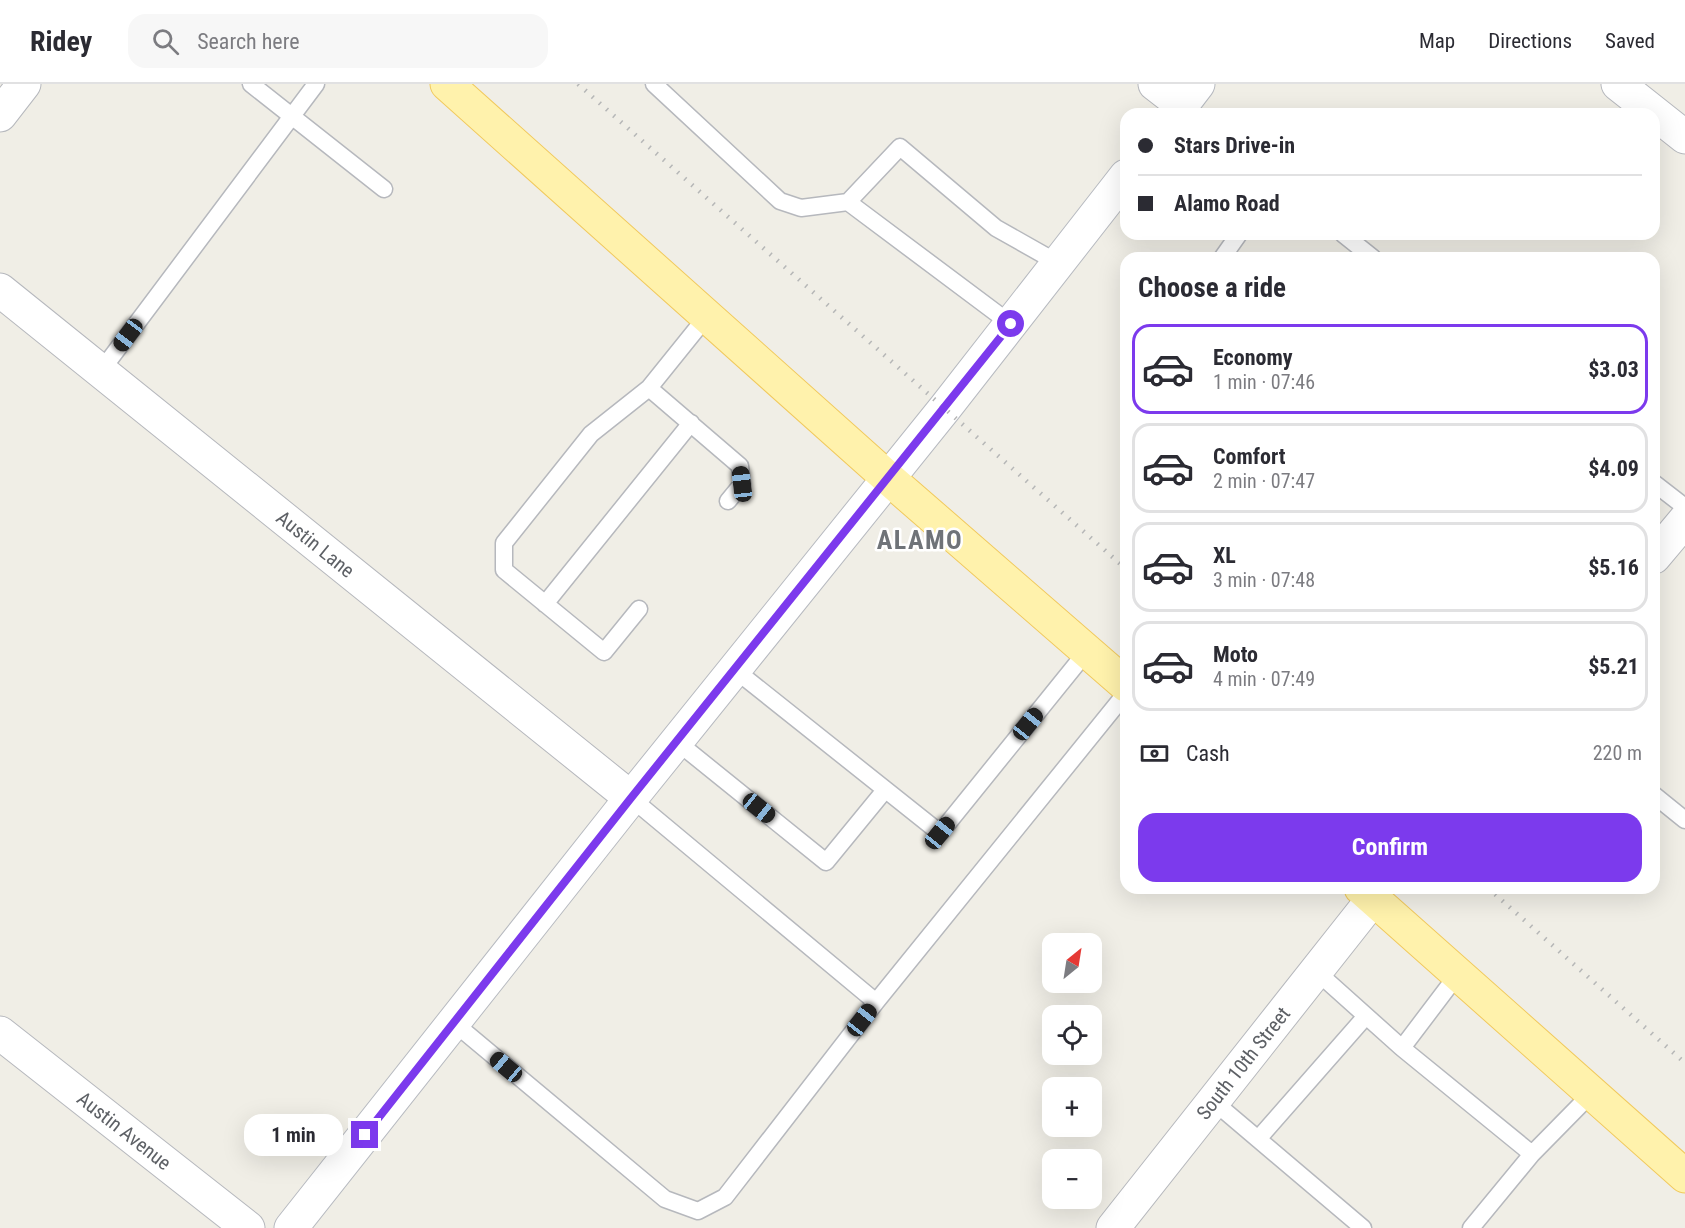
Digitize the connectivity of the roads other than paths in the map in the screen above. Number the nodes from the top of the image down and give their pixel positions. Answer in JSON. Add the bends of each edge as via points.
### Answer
{"nodes":[{"id":1,"x":24,"y":84,"type":"edge"},
{"id":2,"x":251,"y":84,"type":"edge"},
{"id":3,"x":316,"y":84,"type":"edge"},
{"id":4,"x":447,"y":84,"type":"edge"},
{"id":5,"x":654,"y":84,"type":"edge"},
{"id":6,"x":1155,"y":84,"type":"edge"},
{"id":7,"x":1618,"y":84,"type":"edge"},
{"id":8,"x":1187,"y":104,"type":"edge"},
{"id":9,"x":1648,"y":108,"type":"edge"},
{"id":10,"x":0,"y":115,"type":"edge"},
{"id":11,"x":292,"y":116,"type":"junction"},
{"id":12,"x":1660,"y":117,"type":"edge"},
{"id":13,"x":1685,"y":137,"type":"edge"},
{"id":14,"x":1120,"y":184,"type":"edge"},
{"id":15,"x":384,"y":189,"type":"dead end"},
{"id":16,"x":848,"y":202,"type":"junction"},
{"id":17,"x":1350,"y":240,"type":"edge"},
{"id":18,"x":1364,"y":252,"type":"edge"},
{"id":19,"x":1058,"y":263,"type":"junction"},
{"id":20,"x":0,"y":290,"type":"edge"},
{"id":21,"x":706,"y":316,"type":"junction"},
{"id":22,"x":1011,"y":324,"type":"junction"},
{"id":23,"x":101,"y":371,"type":"junction"},
{"id":24,"x":649,"y":388,"type":"junction"},
{"id":25,"x":691,"y":423,"type":"junction"},
{"id":26,"x":888,"y":478,"type":"junction"},
{"id":27,"x":1660,"y":488,"type":"edge"},
{"id":28,"x":728,"y":501,"type":"dead end"},
{"id":29,"x":1685,"y":507,"type":"edge"},
{"id":30,"x":1685,"y":520,"type":"edge"},
{"id":31,"x":1660,"y":550,"type":"edge"},
{"id":32,"x":545,"y":604,"type":"junction"},
{"id":33,"x":639,"y":609,"type":"dead end"},
{"id":34,"x":1087,"y":651,"type":"junction"},
{"id":35,"x":734,"y":669,"type":"junction"},
{"id":36,"x":1120,"y":680,"type":"edge"},
{"id":37,"x":1120,"y":700,"type":"edge"},
{"id":38,"x":676,"y":741,"type":"junction"},
{"id":39,"x":885,"y":790,"type":"junction"},
{"id":40,"x":631,"y":798,"type":"junction"},
{"id":41,"x":1660,"y":800,"type":"edge"},
{"id":42,"x":1685,"y":820,"type":"edge"},
{"id":43,"x":1366,"y":894,"type":"edge"},
{"id":44,"x":1368,"y":894,"type":"edge"},
{"id":45,"x":1316,"y":971,"type":"junction"},
{"id":46,"x":1458,"y":974,"type":"junction"},
{"id":47,"x":876,"y":1002,"type":"junction"},
{"id":48,"x":1366,"y":1016,"type":"junction"},
{"id":49,"x":453,"y":1022,"type":"junction"},
{"id":50,"x":0,"y":1033,"type":"edge"},
{"id":51,"x":1402,"y":1048,"type":"junction"},
{"id":52,"x":1592,"y":1093,"type":"junction"},
{"id":53,"x":1213,"y":1101,"type":"junction"},
{"id":54,"x":1258,"y":1139,"type":"junction"},
{"id":55,"x":1532,"y":1154,"type":"junction"},
{"id":56,"x":1685,"y":1176,"type":"edge"},
{"id":57,"x":248,"y":1228,"type":"edge"},
{"id":58,"x":291,"y":1228,"type":"edge"},
{"id":59,"x":1113,"y":1228,"type":"edge"},
{"id":60,"x":1363,"y":1228,"type":"edge"},
{"id":61,"x":1471,"y":1228,"type":"edge"}],
"edges":[{"from":1,"to":10,"type":"street"},
{"from":2,"to":11,"type":"lane"},
{"from":3,"to":11,"type":"lane"},
{"from":4,"to":21,"type":"main road"},
{"from":5,"to":16,"type":"lane","via":[[780,201],[801,208]]},
{"from":6,"to":8,"type":"street"},
{"from":7,"to":9,"type":"street"},
{"from":11,"to":15,"type":"lane"},
{"from":11,"to":23,"type":"lane"},
{"from":12,"to":13,"type":"street"},
{"from":14,"to":19,"type":"street"},
{"from":16,"to":19,"type":"lane","via":[[900,147],[996,228]]},
{"from":16,"to":22,"type":"lane"},
{"from":17,"to":18,"type":"lane"},
{"from":19,"to":22,"type":"street"},
{"from":20,"to":23,"type":"street","name":"Austin Lane"},
{"from":21,"to":24,"type":"lane"},
{"from":21,"to":26,"type":"main road"},
{"from":22,"to":26,"type":"street"},
{"from":23,"to":40,"type":"street","name":"Austin Lane"},
{"from":24,"to":25,"type":"lane"},
{"from":24,"to":32,"type":"lane","via":[[591,434],[504,543],[504,570]]},
{"from":25,"to":28,"type":"lane","via":[[740,466],[742,484]]},
{"from":25,"to":32,"type":"lane"},
{"from":26,"to":34,"type":"main road"},
{"from":26,"to":35,"type":"street"},
{"from":27,"to":29,"type":"lane"},
{"from":30,"to":31,"type":"street"},
{"from":32,"to":33,"type":"lane","via":[[604,652]]},
{"from":34,"to":36,"type":"main road"},
{"from":34,"to":39,"type":"lane","via":[[940,833]]},
{"from":35,"to":38,"type":"street"},
{"from":35,"to":39,"type":"lane"},
{"from":37,"to":47,"type":"lane"},
{"from":38,"to":39,"type":"lane","via":[[826,862]]},
{"from":38,"to":40,"type":"street"},
{"from":40,"to":47,"type":"lane"},
{"from":40,"to":49,"type":"street"},
{"from":41,"to":42,"type":"lane"},
{"from":43,"to":45,"type":"street","name":"South 10th Street"},
{"from":44,"to":46,"type":"main road"},
{"from":45,"to":48,"type":"lane"},
{"from":45,"to":53,"type":"street","name":"South 10th Street"},
{"from":46,"to":51,"type":"lane"},
{"from":46,"to":52,"type":"main road"},
{"from":47,"to":49,"type":"lane","via":[[725,1197],[698,1211],[665,1199]]},
{"from":48,"to":51,"type":"lane"},
{"from":48,"to":54,"type":"lane"},
{"from":49,"to":58,"type":"street"},
{"from":50,"to":57,"type":"street","name":"Austin Avenue"},
{"from":51,"to":55,"type":"lane"},
{"from":52,"to":55,"type":"lane"},
{"from":52,"to":56,"type":"main road"},
{"from":53,"to":54,"type":"lane"},
{"from":53,"to":59,"type":"street","name":"South 10th Street"},
{"from":54,"to":60,"type":"lane"},
{"from":55,"to":61,"type":"lane"}]}
